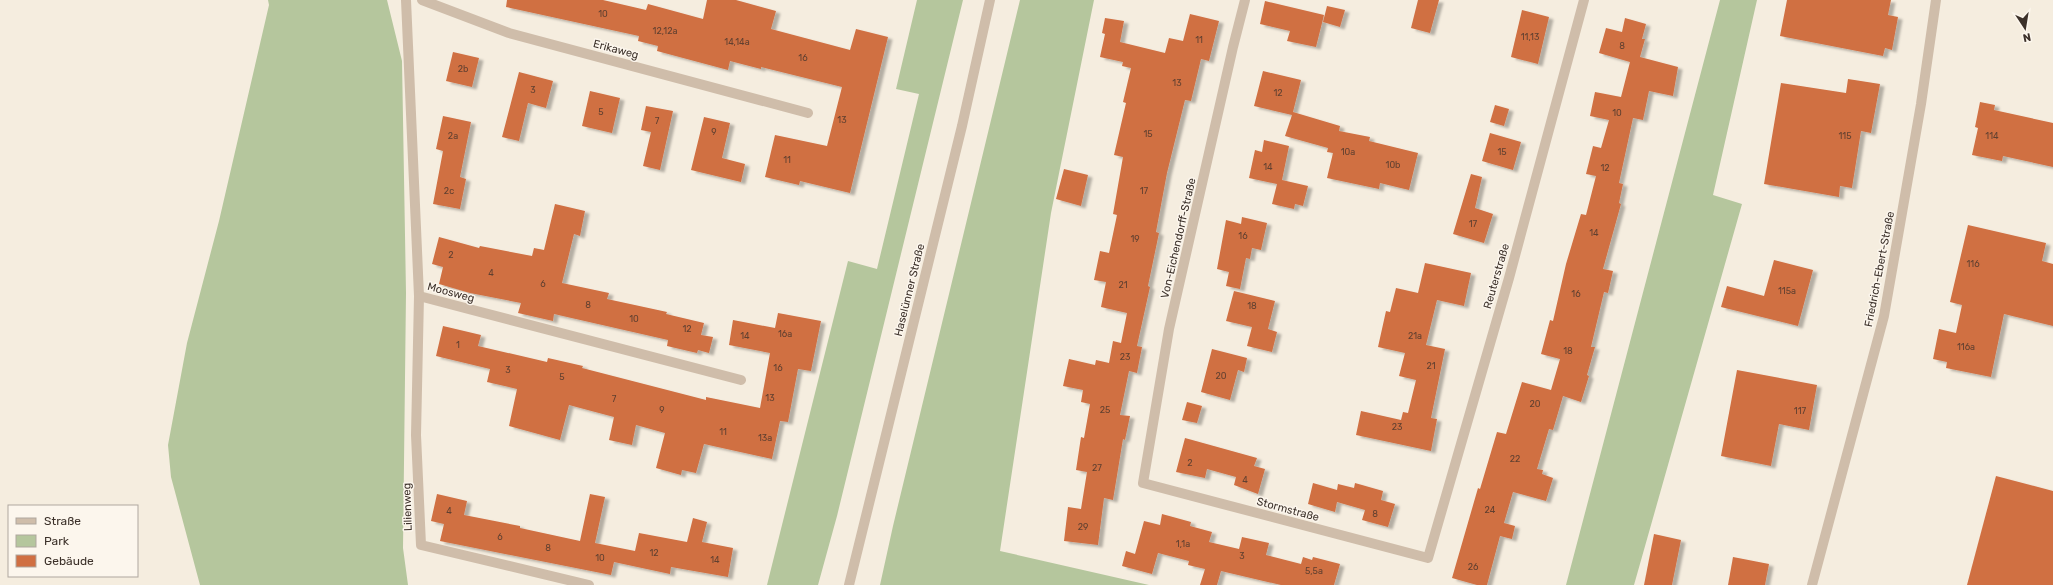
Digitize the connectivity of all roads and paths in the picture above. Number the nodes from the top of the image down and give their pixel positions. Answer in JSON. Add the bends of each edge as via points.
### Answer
{"nodes":[{"id":1,"x":406,"y":0,"type":"edge"},
{"id":2,"x":422,"y":0,"type":"edge"},
{"id":3,"x":990,"y":0,"type":"edge"},
{"id":4,"x":1245,"y":0,"type":"edge"},
{"id":5,"x":1584,"y":0,"type":"edge"},
{"id":6,"x":1936,"y":0,"type":"edge"},
{"id":7,"x":808,"y":113,"type":"dead end"},
{"id":8,"x":419,"y":296,"type":"junction"},
{"id":9,"x":741,"y":380,"type":"dead end"},
{"id":10,"x":1143,"y":483,"type":"joint"},
{"id":11,"x":1428,"y":558,"type":"joint"},
{"id":12,"x":589,"y":585,"type":"edge"},
{"id":13,"x":849,"y":585,"type":"edge"},
{"id":14,"x":1812,"y":585,"type":"edge"}],
"edges":[{"from":1,"to":8,"type":"street","name":"Moosweg"},
{"from":2,"to":7,"type":"street","name":"Erikaweg","via":[[509,33]]},
{"from":3,"to":13,"type":"street","name":"Haselünner Straße","via":[[962,126]]},
{"from":4,"to":10,"type":"street","name":"Von-Eichendorff-Straße","via":[[1169,329]]},
{"from":5,"to":11,"type":"street","name":"Reuterstraße","via":[[1509,278]]},
{"from":6,"to":14,"type":"street","name":"Friedrich-Ebert-Straße","via":[[1921,104],[1884,316]]},
{"from":8,"to":9,"type":"street","name":"Moosweg"},
{"from":8,"to":12,"type":"street","name":"Lilienweg","via":[[416,435],[421,545]]},
{"from":10,"to":11,"type":"street","name":"Stormstraße"}]}
